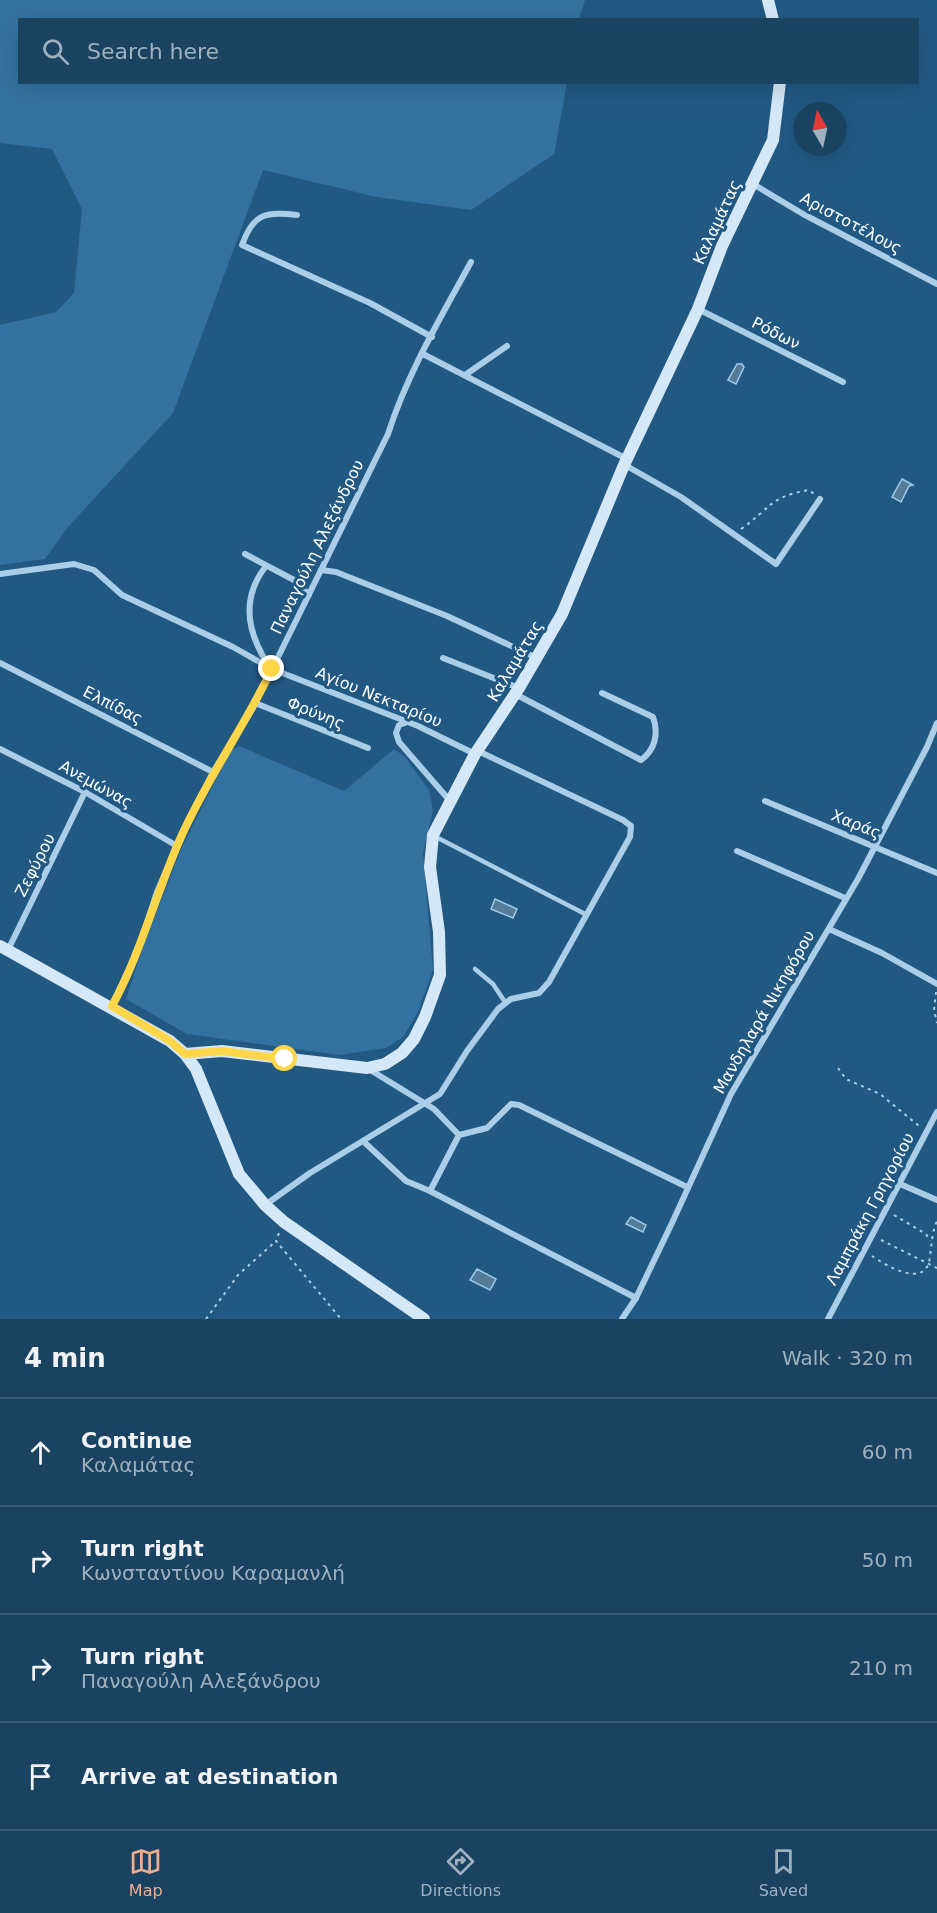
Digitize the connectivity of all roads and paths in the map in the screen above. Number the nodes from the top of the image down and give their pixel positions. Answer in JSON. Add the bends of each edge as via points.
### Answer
{"nodes":[{"id":1,"x":768,"y":0,"type":"edge"},
{"id":2,"x":773,"y":18,"type":"edge"},
{"id":3,"x":780,"y":84,"type":"edge"},
{"id":4,"x":753,"y":184,"type":"junction"},
{"id":5,"x":297,"y":215,"type":"dead end"},
{"id":6,"x":471,"y":262,"type":"dead end"},
{"id":7,"x":937,"y":284,"type":"edge"},
{"id":8,"x":698,"y":309,"type":"junction"},
{"id":9,"x":432,"y":336,"type":"junction"},
{"id":10,"x":507,"y":346,"type":"dead end"},
{"id":11,"x":423,"y":354,"type":"junction"},
{"id":12,"x":465,"y":375,"type":"junction"},
{"id":13,"x":843,"y":382,"type":"dead end"},
{"id":14,"x":626,"y":462,"type":"junction"},
{"id":15,"x":819,"y":499,"type":"joint"},
{"id":16,"x":733,"y":534,"type":"junction"},
{"id":17,"x":244,"y":554,"type":"dead end"},
{"id":18,"x":266,"y":566,"type":"junction"},
{"id":19,"x":321,"y":570,"type":"junction"},
{"id":20,"x":0,"y":574,"type":"edge"},
{"id":21,"x":309,"y":595,"type":"junction"},
{"id":22,"x":443,"y":658,"type":"dead end"},
{"id":23,"x":538,"y":658,"type":"junction"},
{"id":24,"x":0,"y":663,"type":"edge"},
{"id":25,"x":272,"y":669,"type":"junction"},
{"id":26,"x":517,"y":691,"type":"junction"},
{"id":27,"x":602,"y":693,"type":"dead end"},
{"id":28,"x":255,"y":703,"type":"junction"},
{"id":29,"x":405,"y":723,"type":"junction"},
{"id":30,"x":937,"y":723,"type":"edge"},
{"id":31,"x":0,"y":748,"type":"edge"},
{"id":32,"x":368,"y":748,"type":"dead end"},
{"id":33,"x":476,"y":753,"type":"junction"},
{"id":34,"x":213,"y":772,"type":"junction"},
{"id":35,"x":85,"y":792,"type":"junction"},
{"id":36,"x":450,"y":801,"type":"junction"},
{"id":37,"x":765,"y":801,"type":"dead end"},
{"id":38,"x":433,"y":836,"type":"junction"},
{"id":39,"x":177,"y":846,"type":"junction"},
{"id":40,"x":876,"y":846,"type":"junction"},
{"id":41,"x":737,"y":851,"type":"dead end"},
{"id":42,"x":937,"y":873,"type":"edge"},
{"id":43,"x":845,"y":898,"type":"junction"},
{"id":44,"x":587,"y":915,"type":"junction"},
{"id":45,"x":828,"y":929,"type":"junction"},
{"id":46,"x":4,"y":948,"type":"edge"},
{"id":47,"x":475,"y":969,"type":"dead end"},
{"id":48,"x":937,"y":984,"type":"edge"},
{"id":49,"x":505,"y":1002,"type":"junction"},
{"id":50,"x":112,"y":1006,"type":"junction"},
{"id":51,"x":937,"y":1023,"type":"edge"},
{"id":52,"x":185,"y":1054,"type":"junction"},
{"id":53,"x":367,"y":1068,"type":"junction"},
{"id":54,"x":838,"y":1068,"type":"dead end"},
{"id":55,"x":426,"y":1104,"type":"junction"},
{"id":56,"x":936,"y":1115,"type":"edge"},
{"id":57,"x":926,"y":1132,"type":"junction"},
{"id":58,"x":459,"y":1135,"type":"junction"},
{"id":59,"x":363,"y":1141,"type":"junction"},
{"id":60,"x":900,"y":1184,"type":"junction"},
{"id":61,"x":687,"y":1186,"type":"junction"},
{"id":62,"x":430,"y":1191,"type":"junction"},
{"id":63,"x":937,"y":1200,"type":"edge"},
{"id":64,"x":265,"y":1205,"type":"junction"},
{"id":65,"x":886,"y":1210,"type":"junction"},
{"id":66,"x":937,"y":1221,"type":"edge"},
{"id":67,"x":284,"y":1222,"type":"junction"},
{"id":68,"x":873,"y":1236,"type":"junction"},
{"id":69,"x":276,"y":1241,"type":"junction"},
{"id":70,"x":931,"y":1241,"type":"junction"},
{"id":71,"x":864,"y":1252,"type":"junction"},
{"id":72,"x":928,"y":1264,"type":"junction"},
{"id":73,"x":937,"y":1268,"type":"edge"},
{"id":74,"x":636,"y":1298,"type":"junction"},
{"id":75,"x":206,"y":1319,"type":"edge"},
{"id":76,"x":341,"y":1319,"type":"edge"},
{"id":77,"x":424,"y":1319,"type":"edge"},
{"id":78,"x":622,"y":1319,"type":"edge"},
{"id":79,"x":828,"y":1319,"type":"edge"}],
"edges":[{"from":1,"to":2,"type":"street"},
{"from":3,"to":4,"type":"street","name":"Καλαμάτας","via":[[773,140]]},
{"from":4,"to":7,"type":"street","name":"Αριστοτέλους"},
{"from":4,"to":8,"type":"street","name":"Καλαμάτας","via":[[722,246]]},
{"from":5,"to":9,"type":"street","via":[[258,217],[248,228],[242,245]]},
{"from":6,"to":9,"type":"street","name":"Παναγούλη Αλεξάνδρου"},
{"from":8,"to":13,"type":"street","name":"Ρόδων"},
{"from":8,"to":14,"type":"street","name":"Καλαμάτας"},
{"from":9,"to":11,"type":"street","name":"Παναγούλη Αλεξάνδρου"},
{"from":10,"to":12,"type":"street"},
{"from":11,"to":12,"type":"street"},
{"from":11,"to":19,"type":"street","name":"Παναγούλη Αλεξάνδρου"},
{"from":12,"to":14,"type":"street"},
{"from":14,"to":16,"type":"street"},
{"from":14,"to":23,"type":"street","name":"Καλαμάτας","via":[[562,614]]},
{"from":15,"to":16,"type":"path","via":[[809,490],[786,494]]},
{"from":15,"to":16,"type":"street","via":[[776,564]]},
{"from":17,"to":18,"type":"street"},
{"from":18,"to":21,"type":"street","via":[[294,580]]},
{"from":18,"to":25,"type":"street","via":[[256,578],[248,606],[258,649]]},
{"from":19,"to":21,"type":"street","name":"Παναγούλη Αλεξάνδρου"},
{"from":19,"to":23,"type":"street","via":[[336,572],[447,616]]},
{"from":20,"to":25,"type":"street","name":"Αγίου Νεκταρίου","via":[[74,564],[94,570],[122,595]]},
{"from":21,"to":25,"type":"street","name":"Παναγούλη Αλεξάνδρου"},
{"from":22,"to":26,"type":"street"},
{"from":23,"to":26,"type":"street","name":"Καλαμάτας"},
{"from":24,"to":34,"type":"street","name":"Ελπίδας"},
{"from":25,"to":28,"type":"street","name":"Παναγούλη Αλεξάνδρου"},
{"from":25,"to":29,"type":"street","name":"Αγίου Νεκταρίου"},
{"from":26,"to":27,"type":"street","via":[[641,760],[655,742],[653,717]]},
{"from":26,"to":33,"type":"street","name":"Καλαμάτας"},
{"from":28,"to":32,"type":"street","name":"Φρύνης"},
{"from":28,"to":34,"type":"street","name":"Παναγούλη Αλεξάνδρου"},
{"from":29,"to":33,"type":"street","name":"Αγίου Νεκταρίου"},
{"from":29,"to":36,"type":"street","via":[[399,725],[396,733],[399,742]]},
{"from":30,"to":40,"type":"street","name":"Μανδηλαρά Νικηφόρου"},
{"from":31,"to":35,"type":"street","name":"Ανεμώνας"},
{"from":33,"to":36,"type":"street","name":"Καλαμάτας"},
{"from":33,"to":44,"type":"street","name":"Αγίου Νεκταρίου","via":[[631,826],[630,837]]},
{"from":34,"to":39,"type":"street","name":"Παναγούλη Αλεξάνδρου"},
{"from":35,"to":39,"type":"street","name":"Ανεμώνας"},
{"from":35,"to":46,"type":"street","name":"Ζεφύρου"},
{"from":36,"to":38,"type":"street","name":"Καλαμάτας"},
{"from":37,"to":40,"type":"street","name":"Χαράς"},
{"from":38,"to":44,"type":"lane"},
{"from":38,"to":53,"type":"street","name":"Καλαμάτας","via":[[430,867],[440,975],[414,1039],[385,1064]]},
{"from":39,"to":50,"type":"street","name":"Παναγούλη Αλεξάνδρου"},
{"from":40,"to":42,"type":"street","name":"Χαράς"},
{"from":40,"to":43,"type":"street","name":"Μανδηλαρά Νικηφόρου"},
{"from":41,"to":43,"type":"street"},
{"from":43,"to":45,"type":"street","name":"Μανδηλαρά Νικηφόρου"},
{"from":44,"to":49,"type":"street","via":[[544,988],[539,993]]},
{"from":45,"to":48,"type":"street"},
{"from":45,"to":61,"type":"street","name":"Μανδηλαρά Νικηφόρου","via":[[730,1094]]},
{"from":46,"to":50,"type":"street"},
{"from":47,"to":49,"type":"lane","via":[[493,984]]},
{"from":48,"to":51,"type":"path"},
{"from":49,"to":55,"type":"street","via":[[440,1094]]},
{"from":50,"to":52,"type":"street"},
{"from":52,"to":53,"type":"street","name":"Καλαμάτας","via":[[222,1051]]},
{"from":52,"to":64,"type":"street","via":[[204,1084],[239,1173]]},
{"from":53,"to":55,"type":"street"},
{"from":54,"to":57,"type":"path","via":[[846,1079],[880,1094]]},
{"from":55,"to":58,"type":"street"},
{"from":55,"to":59,"type":"street"},
{"from":56,"to":57,"type":"street","name":"Λαμπράκη Γρηγορίου"},
{"from":57,"to":60,"type":"street","name":"Λαμπράκη Γρηγορίου"},
{"from":58,"to":61,"type":"street","via":[[487,1128],[511,1104],[519,1105]]},
{"from":58,"to":62,"type":"street"},
{"from":59,"to":62,"type":"street","via":[[406,1181]]},
{"from":59,"to":64,"type":"street"},
{"from":60,"to":63,"type":"street"},
{"from":60,"to":65,"type":"street","name":"Λαμπράκη Γρηγορίου"},
{"from":61,"to":74,"type":"street","name":"Μανδηλαρά Νικηφόρου"},
{"from":62,"to":74,"type":"street"},
{"from":64,"to":67,"type":"street"},
{"from":65,"to":68,"type":"street","name":"Λαμπράκη Γρηγορίου"},
{"from":65,"to":70,"type":"path"},
{"from":66,"to":70,"type":"path"},
{"from":67,"to":69,"type":"path"},
{"from":67,"to":77,"type":"street"},
{"from":68,"to":71,"type":"street","name":"Λαμπράκη Γρηγορίου"},
{"from":68,"to":72,"type":"path"},
{"from":69,"to":75,"type":"path","via":[[238,1275]]},
{"from":69,"to":76,"type":"path"},
{"from":70,"to":72,"type":"path"},
{"from":71,"to":72,"type":"path","via":[[908,1274],[921,1271]]},
{"from":71,"to":79,"type":"street","name":"Λαμπράκη Γρηγορίου"},
{"from":72,"to":73,"type":"path"},
{"from":74,"to":78,"type":"street","name":"Μανδηλαρά Νικηφόρου"}]}
